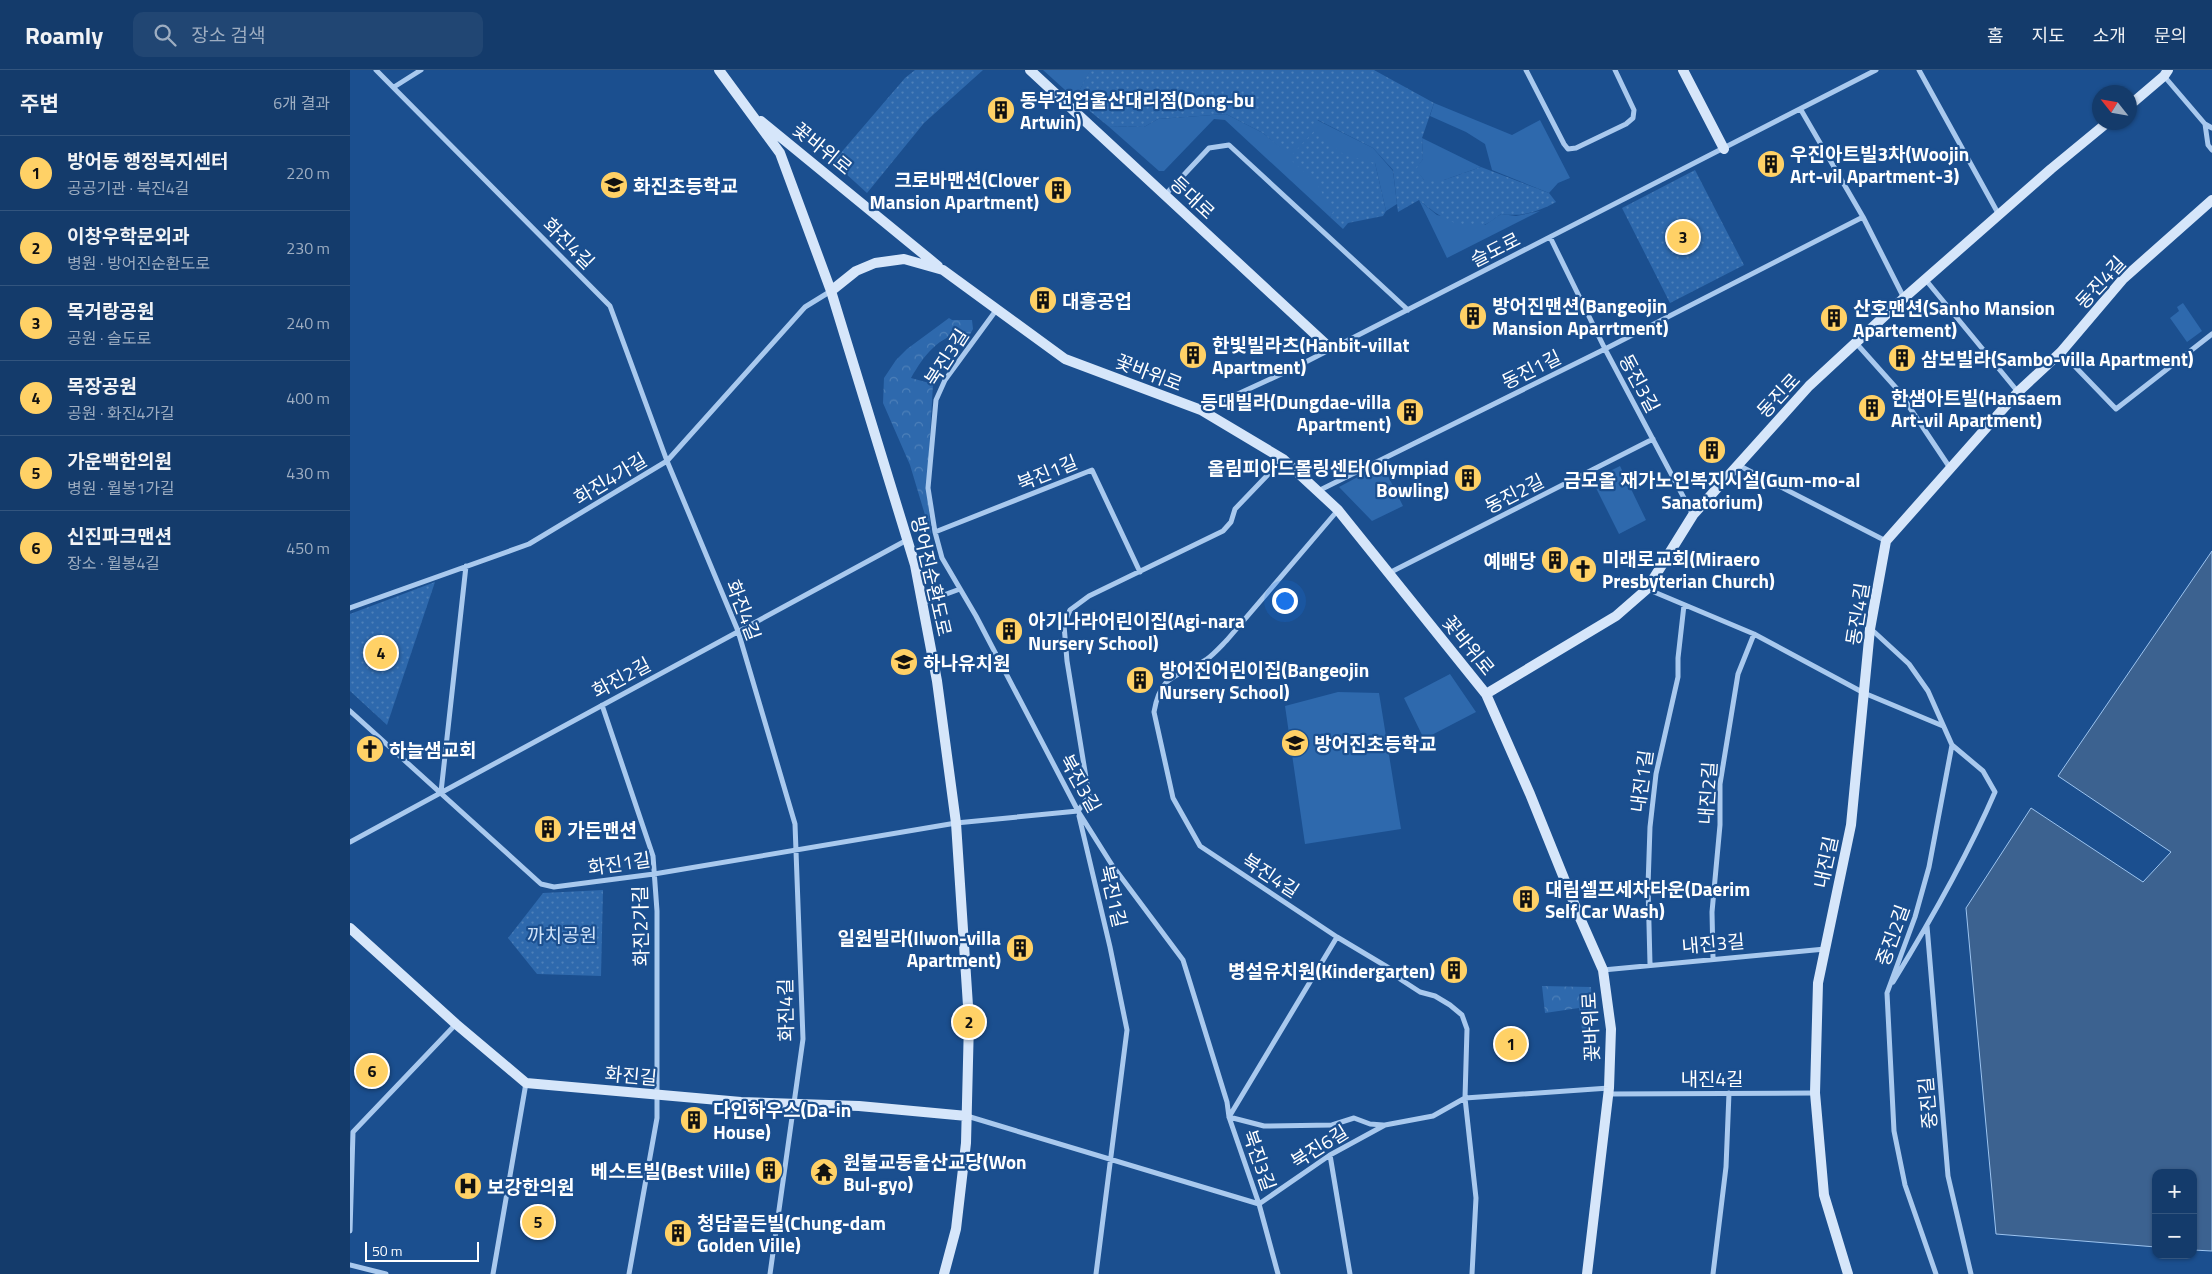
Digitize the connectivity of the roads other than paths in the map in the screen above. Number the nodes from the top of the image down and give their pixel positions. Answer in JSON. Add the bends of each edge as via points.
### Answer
{"nodes":[{"id":1,"x":376,"y":70,"type":"edge"},
{"id":2,"x":421,"y":70,"type":"edge"},
{"id":3,"x":719,"y":70,"type":"edge"},
{"id":4,"x":1030,"y":70,"type":"edge"},
{"id":5,"x":1526,"y":70,"type":"edge"},
{"id":6,"x":1615,"y":70,"type":"edge"},
{"id":7,"x":1683,"y":70,"type":"edge"},
{"id":8,"x":1876,"y":70,"type":"edge"},
{"id":9,"x":1919,"y":70,"type":"edge"},
{"id":10,"x":2166,"y":73,"type":"edge"},
{"id":11,"x":394,"y":87,"type":"junction"},
{"id":12,"x":2137,"y":99,"type":"edge"},
{"id":13,"x":1802,"y":110,"type":"junction"},
{"id":14,"x":750,"y":113,"type":"junction"},
{"id":15,"x":2205,"y":124,"type":"junction"},
{"id":16,"x":2212,"y":128,"type":"edge"},
{"id":17,"x":2099,"y":130,"type":"edge"},
{"id":18,"x":1724,"y":148,"type":"junction"},
{"id":19,"x":2212,"y":150,"type":"edge"},
{"id":20,"x":1165,"y":195,"type":"junction"},
{"id":21,"x":2212,"y":200,"type":"edge"},
{"id":22,"x":1999,"y":214,"type":"junction"},
{"id":23,"x":1863,"y":217,"type":"junction"},
{"id":24,"x":1550,"y":238,"type":"junction"},
{"id":25,"x":942,"y":270,"type":"junction"},
{"id":26,"x":1925,"y":279,"type":"junction"},
{"id":27,"x":830,"y":291,"type":"junction"},
{"id":28,"x":1904,"y":298,"type":"junction"},
{"id":29,"x":997,"y":308,"type":"junction"},
{"id":30,"x":1408,"y":310,"type":"junction"},
{"id":31,"x":2212,"y":334,"type":"edge"},
{"id":32,"x":1856,"y":342,"type":"junction"},
{"id":33,"x":1331,"y":349,"type":"junction"},
{"id":34,"x":1605,"y":349,"type":"junction"},
{"id":35,"x":2061,"y":352,"type":"junction"},
{"id":36,"x":2018,"y":392,"type":"junction"},
{"id":37,"x":1201,"y":410,"type":"junction"},
{"id":38,"x":1653,"y":439,"type":"junction"},
{"id":39,"x":1283,"y":459,"type":"junction"},
{"id":40,"x":667,"y":461,"type":"junction"},
{"id":41,"x":1738,"y":465,"type":"junction"},
{"id":42,"x":1950,"y":468,"type":"junction"},
{"id":43,"x":1318,"y":491,"type":"junction"},
{"id":44,"x":1338,"y":510,"type":"junction"},
{"id":45,"x":1693,"y":514,"type":"junction"},
{"id":46,"x":935,"y":532,"type":"junction"},
{"id":47,"x":907,"y":540,"type":"junction"},
{"id":48,"x":1886,"y":540,"type":"junction"},
{"id":49,"x":466,"y":566,"type":"junction"},
{"id":50,"x":1140,"y":572,"type":"junction"},
{"id":51,"x":1389,"y":573,"type":"junction"},
{"id":52,"x":960,"y":589,"type":"junction"},
{"id":53,"x":1647,"y":589,"type":"junction"},
{"id":54,"x":922,"y":603,"type":"junction"},
{"id":55,"x":1684,"y":605,"type":"junction"},
{"id":56,"x":350,"y":608,"type":"edge"},
{"id":57,"x":1870,"y":629,"type":"junction"},
{"id":58,"x":738,"y":632,"type":"junction"},
{"id":59,"x":1754,"y":634,"type":"junction"},
{"id":60,"x":1864,"y":693,"type":"junction"},
{"id":61,"x":1486,"y":694,"type":"junction"},
{"id":62,"x":602,"y":705,"type":"junction"},
{"id":63,"x":350,"y":711,"type":"edge"},
{"id":64,"x":1943,"y":726,"type":"junction"},
{"id":65,"x":1952,"y":745,"type":"junction"},
{"id":66,"x":441,"y":792,"type":"junction"},
{"id":67,"x":1078,"y":810,"type":"junction"},
{"id":68,"x":956,"y":823,"type":"junction"},
{"id":69,"x":350,"y":842,"type":"edge"},
{"id":70,"x":796,"y":850,"type":"junction"},
{"id":71,"x":654,"y":874,"type":"junction"},
{"id":72,"x":1927,"y":926,"type":"junction"},
{"id":73,"x":350,"y":928,"type":"edge"},
{"id":74,"x":1338,"y":937,"type":"junction"},
{"id":75,"x":1825,"y":948,"type":"junction"},
{"id":76,"x":1713,"y":958,"type":"junction"},
{"id":77,"x":1650,"y":964,"type":"junction"},
{"id":78,"x":1603,"y":970,"type":"junction"},
{"id":79,"x":1887,"y":993,"type":"junction"},
{"id":80,"x":456,"y":1024,"type":"junction"},
{"id":81,"x":526,"y":1083,"type":"junction"},
{"id":82,"x":1609,"y":1091,"type":"junction"},
{"id":83,"x":1729,"y":1093,"type":"junction"},
{"id":84,"x":1816,"y":1093,"type":"junction"},
{"id":85,"x":656,"y":1095,"type":"junction"},
{"id":86,"x":1465,"y":1098,"type":"junction"},
{"id":87,"x":792,"y":1104,"type":"junction"},
{"id":88,"x":966,"y":1116,"type":"junction"},
{"id":89,"x":1229,"y":1117,"type":"junction"},
{"id":90,"x":1385,"y":1125,"type":"junction"},
{"id":91,"x":352,"y":1131,"type":"edge"},
{"id":92,"x":1330,"y":1154,"type":"junction"},
{"id":93,"x":1110,"y":1158,"type":"junction"},
{"id":94,"x":1259,"y":1204,"type":"junction"},
{"id":95,"x":350,"y":1231,"type":"edge"},
{"id":96,"x":350,"y":1264,"type":"edge"},
{"id":97,"x":386,"y":1274,"type":"edge"},
{"id":98,"x":493,"y":1274,"type":"edge"},
{"id":99,"x":630,"y":1274,"type":"edge"},
{"id":100,"x":770,"y":1274,"type":"edge"},
{"id":101,"x":944,"y":1274,"type":"edge"},
{"id":102,"x":1096,"y":1274,"type":"edge"},
{"id":103,"x":1278,"y":1274,"type":"edge"},
{"id":104,"x":1350,"y":1274,"type":"edge"},
{"id":105,"x":1472,"y":1274,"type":"edge"},
{"id":106,"x":1587,"y":1274,"type":"edge"},
{"id":107,"x":1713,"y":1274,"type":"edge"},
{"id":108,"x":1848,"y":1274,"type":"edge"},
{"id":109,"x":1936,"y":1274,"type":"edge"},
{"id":110,"x":1971,"y":1274,"type":"edge"}],
"edges":[{"from":1,"to":11,"type":"street","name":"화진4길"},
{"from":2,"to":11,"type":"street"},
{"from":3,"to":14,"type":"street","name":"방어진순환도로"},
{"from":4,"to":20,"type":"street","name":"등대로"},
{"from":5,"to":6,"type":"street","via":[[1568,148],[1576,148],[1632,118],[1634,110]]},
{"from":7,"to":18,"type":"street"},
{"from":8,"to":13,"type":"street","name":"슬도로"},
{"from":9,"to":22,"type":"street"},
{"from":10,"to":12,"type":"street"},
{"from":10,"to":15,"type":"street"},
{"from":11,"to":40,"type":"street","name":"화진4길","via":[[610,306]]},
{"from":13,"to":18,"type":"street","name":"슬도로"},
{"from":13,"to":23,"type":"street"},
{"from":14,"to":25,"type":"street","name":"꽃바위로"},
{"from":14,"to":27,"type":"street","name":"방어진순환도로","via":[[780,153]]},
{"from":15,"to":16,"type":"street"},
{"from":15,"to":19,"type":"street","via":[[2208,145]]},
{"from":17,"to":22,"type":"street","name":"동진로"},
{"from":18,"to":24,"type":"street","name":"슬도로"},
{"from":20,"to":30,"type":"street","via":[[1209,148],[1229,145]]},
{"from":20,"to":33,"type":"street","name":"등대로"},
{"from":21,"to":35,"type":"street","name":"동진4길","via":[[2123,279]]},
{"from":22,"to":26,"type":"street","name":"동진로"},
{"from":23,"to":28,"type":"street"},
{"from":23,"to":34,"type":"street","name":"동진1길"},
{"from":24,"to":30,"type":"street","name":"슬도로"},
{"from":24,"to":34,"type":"street","name":"동진3길"},
{"from":25,"to":27,"type":"street","name":"꽃바위로","via":[[904,259],[875,263],[856,271]]},
{"from":25,"to":29,"type":"street","name":"꽃바위로"},
{"from":26,"to":28,"type":"street","name":"동진로"},
{"from":26,"to":36,"type":"street"},
{"from":27,"to":40,"type":"street","name":"화진4가길","via":[[805,307]]},
{"from":27,"to":47,"type":"street","name":"방어진순환도로"},
{"from":28,"to":32,"type":"street","name":"동진로"},
{"from":29,"to":37,"type":"street","name":"꽃바위로","via":[[1065,359]]},
{"from":29,"to":46,"type":"street","name":"북진3길","via":[[945,380],[936,400],[928,488]]},
{"from":30,"to":33,"type":"street","name":"슬도로"},
{"from":31,"to":35,"type":"street","via":[[2116,409]]},
{"from":32,"to":41,"type":"street","name":"동진로","via":[[1808,386]]},
{"from":32,"to":42,"type":"street","via":[[1898,390]]},
{"from":33,"to":37,"type":"street","name":"슬도로"},
{"from":34,"to":38,"type":"street","name":"동진3길"},
{"from":34,"to":43,"type":"street","name":"동진1길"},
{"from":35,"to":36,"type":"street","name":"동진4길"},
{"from":36,"to":42,"type":"street","name":"동진4길"},
{"from":37,"to":39,"type":"street","name":"꽃바위로"},
{"from":38,"to":45,"type":"street","name":"동진3길"},
{"from":38,"to":51,"type":"street","name":"동진2길"},
{"from":39,"to":43,"type":"street","name":"꽃바위로"},
{"from":39,"to":50,"type":"street","via":[[1234,509],[1231,522],[1223,532]]},
{"from":40,"to":49,"type":"street","name":"화진4가길","via":[[529,544]]},
{"from":40,"to":58,"type":"street","name":"화진4길"},
{"from":41,"to":45,"type":"street","name":"동진로"},
{"from":41,"to":48,"type":"street"},
{"from":42,"to":48,"type":"street","name":"동진4길"},
{"from":43,"to":44,"type":"street","name":"꽃바위로"},
{"from":44,"to":51,"type":"street","name":"꽃바위로"},
{"from":44,"to":74,"type":"street","name":"북진4길","via":[[1227,640],[1208,658],[1165,682],[1154,712],[1172,798],[1200,846]]},
{"from":45,"to":53,"type":"street","name":"동진로"},
{"from":46,"to":50,"type":"street","name":"북진1길","via":[[1092,470]]},
{"from":46,"to":52,"type":"street","name":"북진3길","via":[[942,558]]},
{"from":47,"to":54,"type":"street","name":"방어진순환도로"},
{"from":47,"to":58,"type":"street","name":"화진2길"},
{"from":48,"to":57,"type":"street","name":"동진4길"},
{"from":49,"to":56,"type":"street","name":"화진4가길"},
{"from":49,"to":66,"type":"street"},
{"from":50,"to":67,"type":"street","via":[[1070,610],[1064,625],[1089,796]]},
{"from":51,"to":61,"type":"street","name":"꽃바위로"},
{"from":52,"to":54,"type":"street"},
{"from":52,"to":67,"type":"street","name":"북진3길"},
{"from":53,"to":55,"type":"street"},
{"from":53,"to":61,"type":"street","name":"동진로","via":[[1616,616]]},
{"from":54,"to":68,"type":"street","name":"방어진순환도로","via":[[937,681]]},
{"from":55,"to":59,"type":"street"},
{"from":55,"to":77,"type":"street","name":"내진1길","via":[[1678,677],[1656,774],[1650,827]]},
{"from":57,"to":60,"type":"street","name":"동진4길"},
{"from":57,"to":64,"type":"street","via":[[1909,664],[1928,691]]},
{"from":58,"to":62,"type":"street","name":"화진2길"},
{"from":58,"to":70,"type":"street","name":"화진4길","via":[[795,824]]},
{"from":59,"to":60,"type":"street"},
{"from":59,"to":76,"type":"street","name":"내진2길","via":[[1738,674],[1720,784],[1720,825],[1712,912]]},
{"from":60,"to":64,"type":"street"},
{"from":60,"to":75,"type":"street","name":"내진길","via":[[1851,825]]},
{"from":61,"to":78,"type":"street","name":"꽃바위로"},
{"from":62,"to":66,"type":"street","name":"화진2길"},
{"from":62,"to":71,"type":"street","name":"화진2가길","via":[[653,856]]},
{"from":63,"to":66,"type":"street","name":"화진1길"},
{"from":64,"to":65,"type":"street"},
{"from":65,"to":72,"type":"street","via":[[1983,771],[1995,792],[1970,848]]},
{"from":65,"to":79,"type":"street","name":"중진2길","via":[[1929,867],[1915,917]]},
{"from":66,"to":69,"type":"street","name":"화진2길"},
{"from":66,"to":71,"type":"street","name":"화진1길","via":[[542,884],[554,887]]},
{"from":67,"to":68,"type":"street","name":"화진1길"},
{"from":67,"to":89,"type":"street","name":"북진3길","via":[[1112,865],[1184,960]]},
{"from":67,"to":93,"type":"street","name":"북진1길","via":[[1127,1030]]},
{"from":68,"to":70,"type":"street","name":"화진1길"},
{"from":68,"to":88,"type":"street","name":"방어진순환도로","via":[[969,1020]]},
{"from":70,"to":71,"type":"street","name":"화진1길"},
{"from":70,"to":87,"type":"street","name":"화진4길","via":[[802,1039]]},
{"from":71,"to":85,"type":"street","name":"화진2가길","via":[[657,911]]},
{"from":72,"to":79,"type":"street"},
{"from":72,"to":110,"type":"street","name":"중진길","via":[[1948,1176]]},
{"from":73,"to":80,"type":"street"},
{"from":74,"to":86,"type":"street","name":"북진4길","via":[[1394,971],[1400,980],[1420,992],[1435,996],[1462,1015],[1467,1040]]},
{"from":74,"to":89,"type":"street"},
{"from":75,"to":76,"type":"street","name":"내진3길"},
{"from":75,"to":84,"type":"street","name":"내진길","via":[[1818,983]]},
{"from":76,"to":77,"type":"street","name":"내진3길"},
{"from":77,"to":78,"type":"street","name":"내진3길"},
{"from":78,"to":82,"type":"street","name":"꽃바위로","via":[[1611,1029]]},
{"from":79,"to":109,"type":"street","name":"중진2길","via":[[1894,1131],[1905,1185]]},
{"from":80,"to":81,"type":"street"},
{"from":80,"to":91,"type":"street"},
{"from":81,"to":85,"type":"street","name":"화진길"},
{"from":81,"to":98,"type":"street"},
{"from":82,"to":83,"type":"street","name":"내진4길"},
{"from":82,"to":86,"type":"street","name":"북진6길"},
{"from":82,"to":106,"type":"street","name":"꽃바위로"},
{"from":83,"to":84,"type":"street","name":"내진4길"},
{"from":83,"to":107,"type":"street","via":[[1726,1167]]},
{"from":84,"to":108,"type":"street","name":"내진길","via":[[1824,1195]]},
{"from":85,"to":87,"type":"street","name":"화진길"},
{"from":85,"to":99,"type":"street","name":"화진2가길","via":[[656,1118]]},
{"from":86,"to":90,"type":"street","name":"북진6길","via":[[1433,1116]]},
{"from":86,"to":105,"type":"street","name":"북진4길","via":[[1476,1198]]},
{"from":87,"to":88,"type":"street","name":"화진길","via":[[859,1106]]},
{"from":87,"to":100,"type":"street","name":"화진4길"},
{"from":88,"to":93,"type":"street"},
{"from":88,"to":101,"type":"street","name":"방어진순환도로","via":[[956,1229]]},
{"from":89,"to":90,"type":"street","via":[[1264,1126],[1332,1126],[1354,1118]]},
{"from":89,"to":94,"type":"street","name":"북진3길"},
{"from":90,"to":92,"type":"street","name":"북진6길"},
{"from":91,"to":95,"type":"street"},
{"from":92,"to":94,"type":"street","name":"북진6길"},
{"from":92,"to":104,"type":"street"},
{"from":93,"to":94,"type":"street"},
{"from":93,"to":102,"type":"street","name":"북진1길"},
{"from":94,"to":103,"type":"street","name":"북진3길"},
{"from":96,"to":97,"type":"street"}]}
